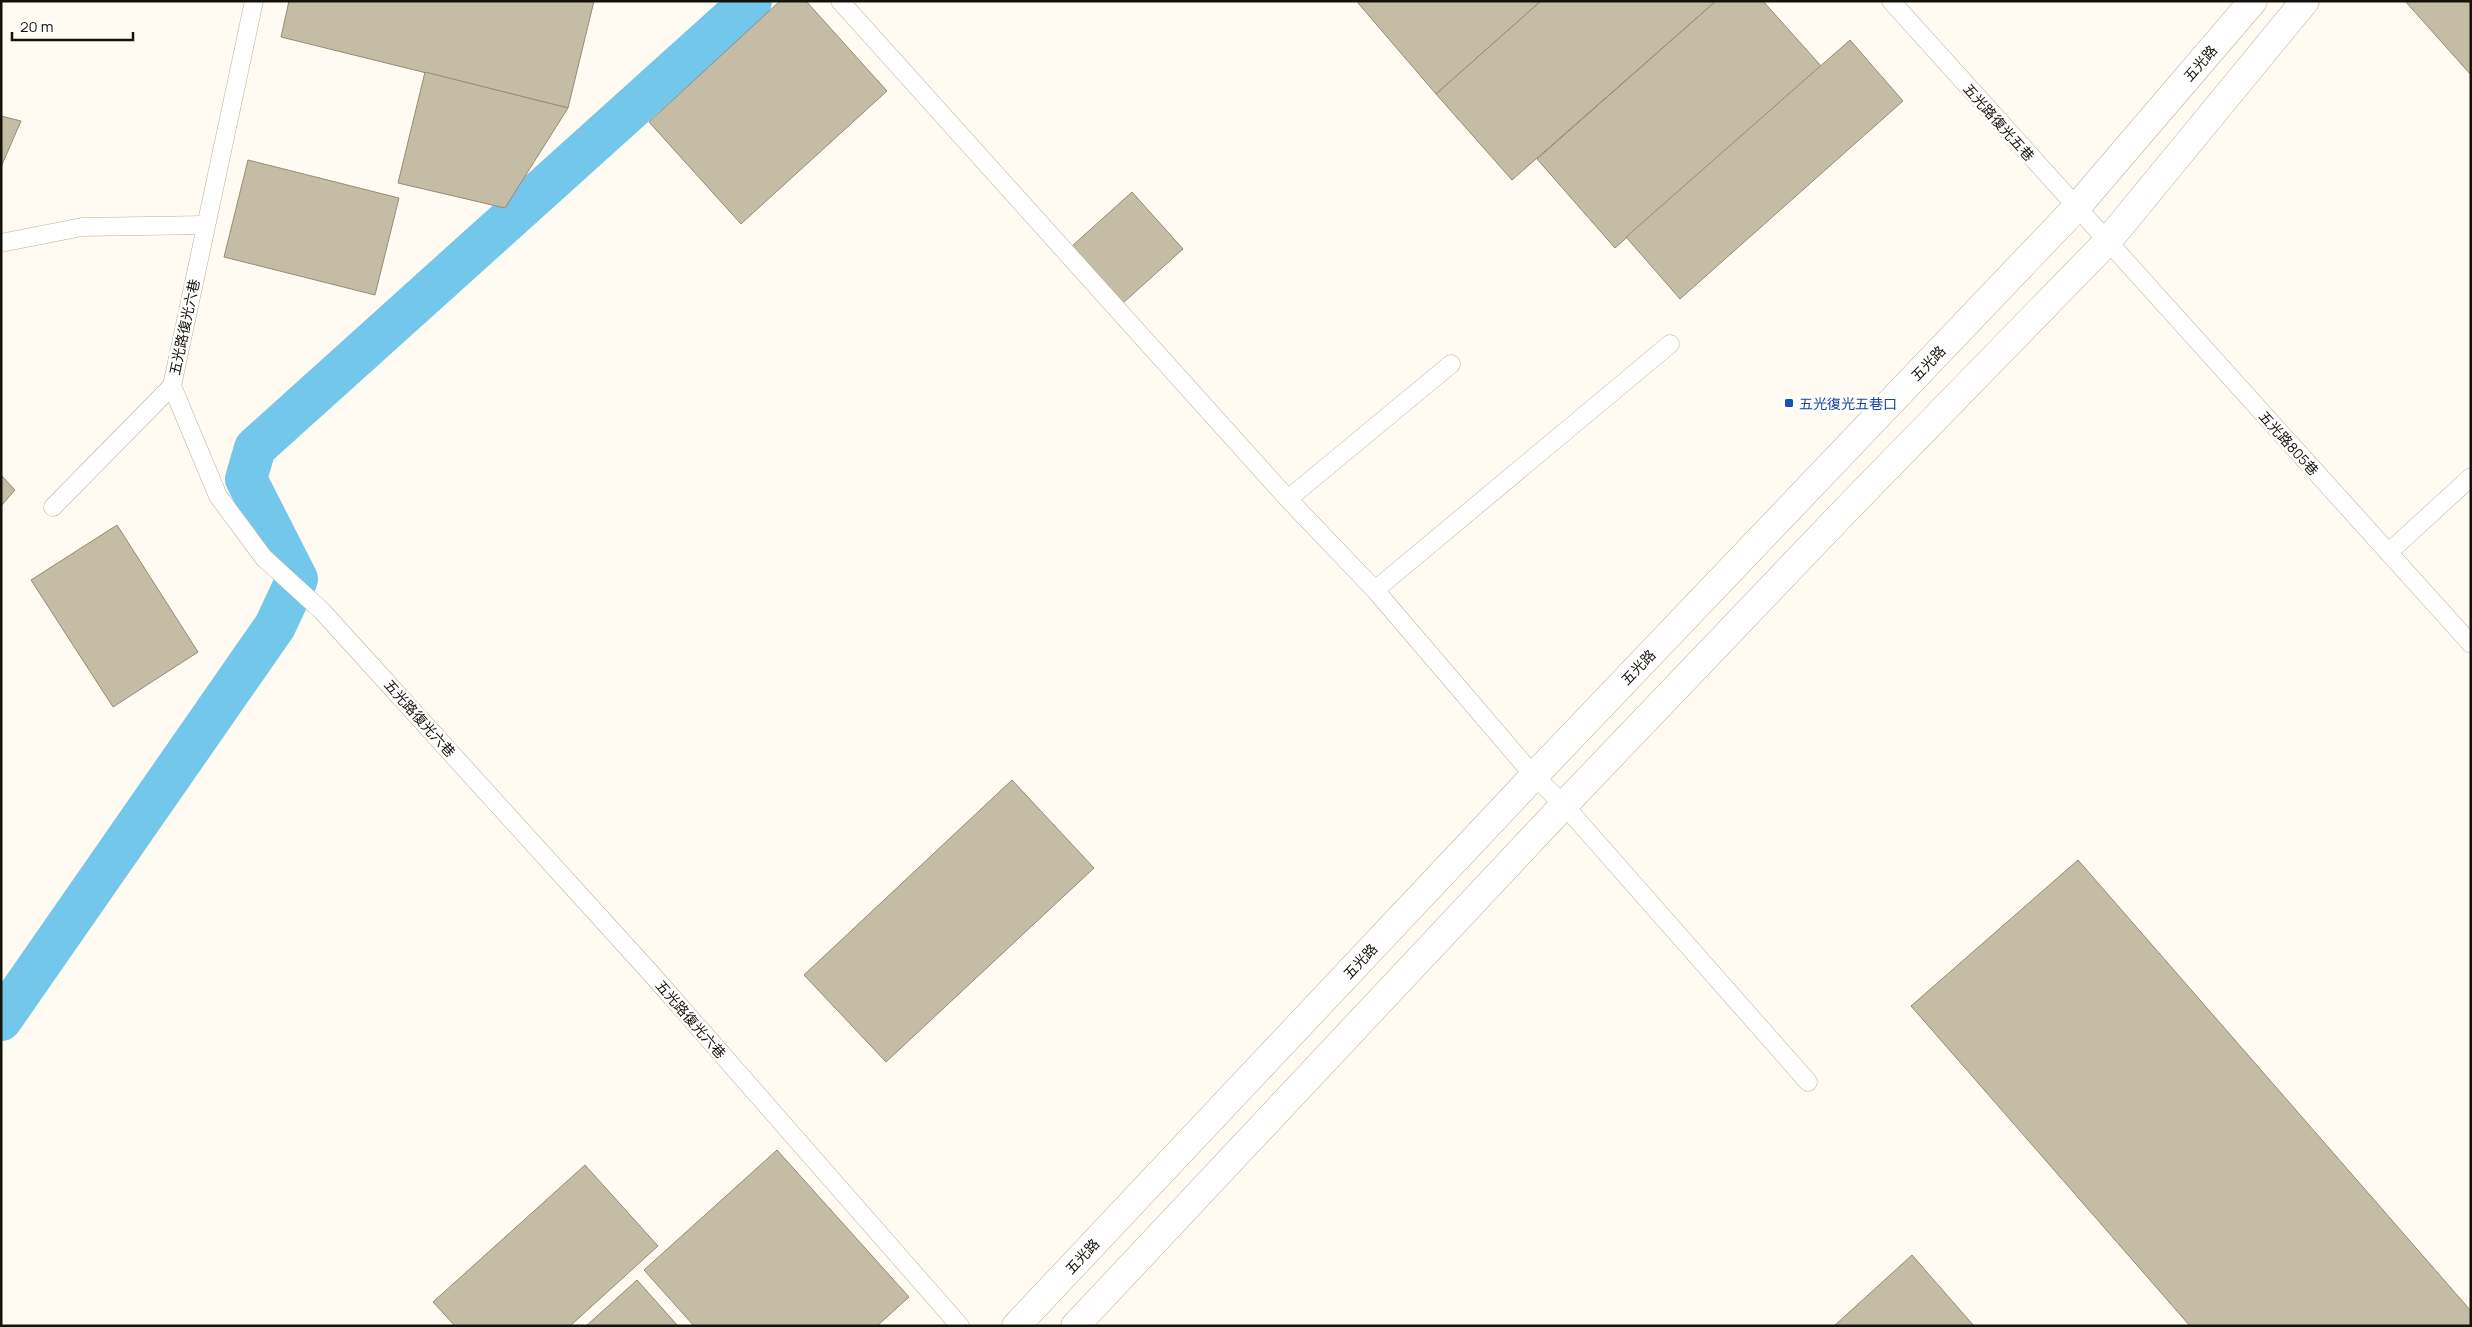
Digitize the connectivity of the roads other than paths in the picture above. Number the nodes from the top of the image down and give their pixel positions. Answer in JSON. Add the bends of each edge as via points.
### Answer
{"nodes":[{"id":1,"x":254,"y":1,"type":"edge"},
{"id":2,"x":840,"y":1,"type":"edge"},
{"id":3,"x":1891,"y":1,"type":"edge"},
{"id":4,"x":2254,"y":1,"type":"edge"},
{"id":5,"x":2305,"y":1,"type":"edge"},
{"id":6,"x":2076,"y":208,"type":"junction"},
{"id":7,"x":206,"y":225,"type":"junction"},
{"id":8,"x":2107,"y":242,"type":"junction"},
{"id":9,"x":1,"y":243,"type":"edge"},
{"id":10,"x":1670,"y":344,"type":"dead end"},
{"id":11,"x":1451,"y":364,"type":"dead end"},
{"id":12,"x":172,"y":386,"type":"junction"},
{"id":13,"x":2471,"y":477,"type":"edge"},
{"id":14,"x":1288,"y":499,"type":"junction"},
{"id":15,"x":53,"y":507,"type":"dead end"},
{"id":16,"x":2389,"y":552,"type":"junction"},
{"id":17,"x":1375,"y":590,"type":"junction"},
{"id":18,"x":2471,"y":644,"type":"edge"},
{"id":19,"x":1534,"y":776,"type":"junction"},
{"id":20,"x":1564,"y":805,"type":"junction"},
{"id":21,"x":1808,"y":1082,"type":"dead end"},
{"id":22,"x":960,"y":1326,"type":"edge"},
{"id":23,"x":1016,"y":1326,"type":"edge"},
{"id":24,"x":1075,"y":1326,"type":"edge"}],
"edges":[{"from":1,"to":7,"type":"lane","name":"五光路復光六巷"},
{"from":2,"to":14,"type":"lane"},
{"from":3,"to":6,"type":"lane","name":"五光路復光五巷"},
{"from":4,"to":6,"type":"main road","name":"五光路"},
{"from":5,"to":8,"type":"main road"},
{"from":6,"to":8,"type":"lane","name":"五光路復光五巷"},
{"from":6,"to":19,"type":"main road","name":"五光路"},
{"from":7,"to":9,"type":"lane","via":[[82,227]]},
{"from":7,"to":12,"type":"lane","name":"五光路復光六巷"},
{"from":8,"to":16,"type":"lane","name":"五光路805巷"},
{"from":8,"to":20,"type":"main road"},
{"from":10,"to":17,"type":"lane"},
{"from":11,"to":14,"type":"lane"},
{"from":12,"to":15,"type":"lane"},
{"from":12,"to":22,"type":"lane","name":"五光路復光六巷","via":[[218,496],[264,558],[322,611],[656,979]]},
{"from":13,"to":16,"type":"lane"},
{"from":14,"to":17,"type":"lane"},
{"from":16,"to":18,"type":"lane","name":"五光路805巷"},
{"from":17,"to":19,"type":"lane"},
{"from":19,"to":20,"type":"lane"},
{"from":19,"to":23,"type":"main road","name":"五光路"},
{"from":20,"to":21,"type":"lane"},
{"from":20,"to":24,"type":"main road"}]}
